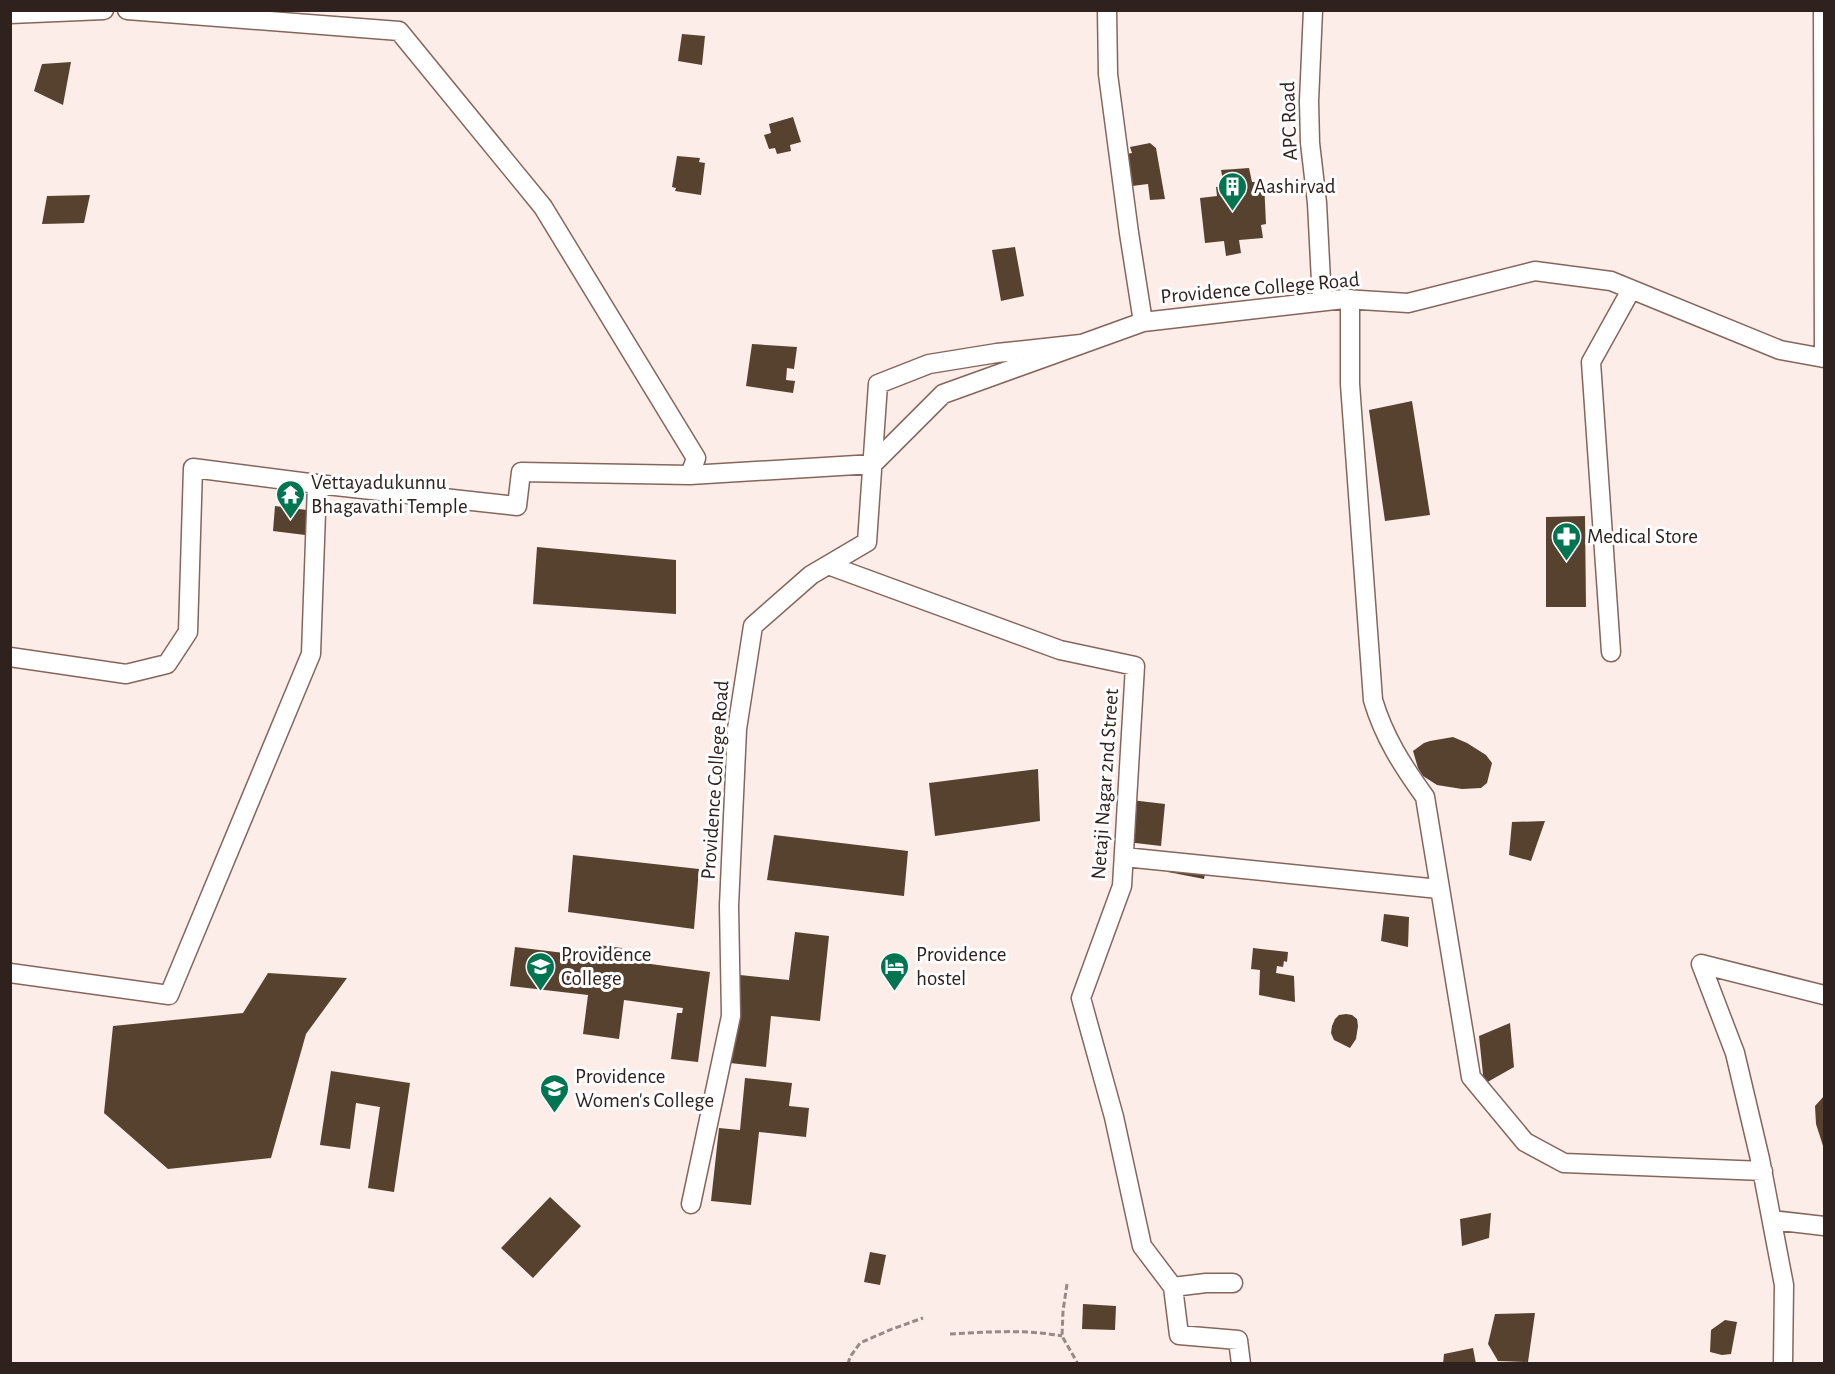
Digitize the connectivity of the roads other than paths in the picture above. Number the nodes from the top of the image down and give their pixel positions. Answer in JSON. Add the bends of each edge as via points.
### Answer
{"nodes":[{"id":1,"x":104,"y":10,"type":"edge"},
{"id":2,"x":1107,"y":10,"type":"edge"},
{"id":3,"x":1313,"y":10,"type":"edge"},
{"id":4,"x":1823,"y":10,"type":"edge"},
{"id":5,"x":137,"y":11,"type":"edge"},
{"id":6,"x":10,"y":14,"type":"edge"},
{"id":7,"x":363,"y":19,"type":"edge"},
{"id":8,"x":1631,"y":290,"type":"junction"},
{"id":9,"x":1350,"y":300,"type":"junction"},
{"id":10,"x":1322,"y":302,"type":"junction"},
{"id":11,"x":1143,"y":322,"type":"junction"},
{"id":12,"x":1082,"y":344,"type":"junction"},
{"id":13,"x":1824,"y":358,"type":"edge"},
{"id":14,"x":873,"y":464,"type":"junction"},
{"id":15,"x":690,"y":475,"type":"junction"},
{"id":16,"x":317,"y":483,"type":"junction"},
{"id":17,"x":828,"y":565,"type":"junction"},
{"id":18,"x":1611,"y":652,"type":"dead end"},
{"id":19,"x":10,"y":657,"type":"edge"},
{"id":20,"x":1124,"y":857,"type":"junction"},
{"id":21,"x":1439,"y":889,"type":"junction"},
{"id":22,"x":10,"y":973,"type":"edge"},
{"id":23,"x":1824,"y":995,"type":"edge"},
{"id":24,"x":1763,"y":1171,"type":"junction"},
{"id":25,"x":691,"y":1204,"type":"dead end"},
{"id":26,"x":1772,"y":1220,"type":"junction"},
{"id":27,"x":1824,"y":1226,"type":"edge"},
{"id":28,"x":1233,"y":1282,"type":"dead end"},
{"id":29,"x":1173,"y":1287,"type":"junction"},
{"id":30,"x":1241,"y":1364,"type":"edge"},
{"id":31,"x":1783,"y":1364,"type":"edge"}],
"edges":[{"from":1,"to":6,"type":"street"},
{"from":2,"to":11,"type":"street","via":[[1108,74]]},
{"from":3,"to":10,"type":"street","name":"APC Road","via":[[1310,143]]},
{"from":4,"to":13,"type":"street"},
{"from":5,"to":7,"type":"street"},
{"from":7,"to":15,"type":"street","via":[[399,30],[543,207],[696,458]]},
{"from":8,"to":9,"type":"street","name":"Providence College Road","via":[[1611,281],[1535,271],[1408,303]]},
{"from":8,"to":13,"type":"street","name":"Providence College Road","via":[[1780,350]]},
{"from":8,"to":18,"type":"street","via":[[1591,362]]},
{"from":9,"to":10,"type":"street","name":"Providence College Road"},
{"from":9,"to":21,"type":"street","via":[[1350,384],[1373,700],[1400,763],[1425,796]]},
{"from":10,"to":11,"type":"street","name":"Providence College Road"},
{"from":11,"to":12,"type":"street","name":"Providence College Road"},
{"from":12,"to":14,"type":"street","name":"Providence College Road","via":[[944,394]]},
{"from":12,"to":14,"type":"street","name":"Providence College Road","via":[[929,364],[878,384]]},
{"from":14,"to":15,"type":"street"},
{"from":14,"to":17,"type":"street","name":"Providence College Road","via":[[867,542]]},
{"from":15,"to":16,"type":"street","via":[[521,472],[517,506]]},
{"from":16,"to":19,"type":"street","via":[[193,468],[188,632],[167,664],[126,674]]},
{"from":16,"to":22,"type":"street","via":[[311,654],[169,995]]},
{"from":17,"to":20,"type":"street","name":"Netaji Nagar 2nd Street","via":[[1060,650],[1135,666]]},
{"from":17,"to":25,"type":"street","name":"Providence College Road","via":[[753,626],[737,729],[729,906],[731,1016]]},
{"from":20,"to":21,"type":"street"},
{"from":20,"to":29,"type":"street","name":"Netaji Nagar 2nd Street","via":[[1122,886],[1081,998],[1114,1118],[1142,1246]]},
{"from":21,"to":24,"type":"street","via":[[1471,1077],[1524,1142],[1564,1163]]},
{"from":23,"to":24,"type":"street","via":[[1701,964],[1735,1053]]},
{"from":24,"to":26,"type":"street"},
{"from":26,"to":27,"type":"street"},
{"from":26,"to":31,"type":"street","via":[[1784,1285]]},
{"from":28,"to":29,"type":"street"},
{"from":29,"to":30,"type":"street","name":"Netaji Nagar 2nd Street","via":[[1179,1335],[1238,1340]]}]}
